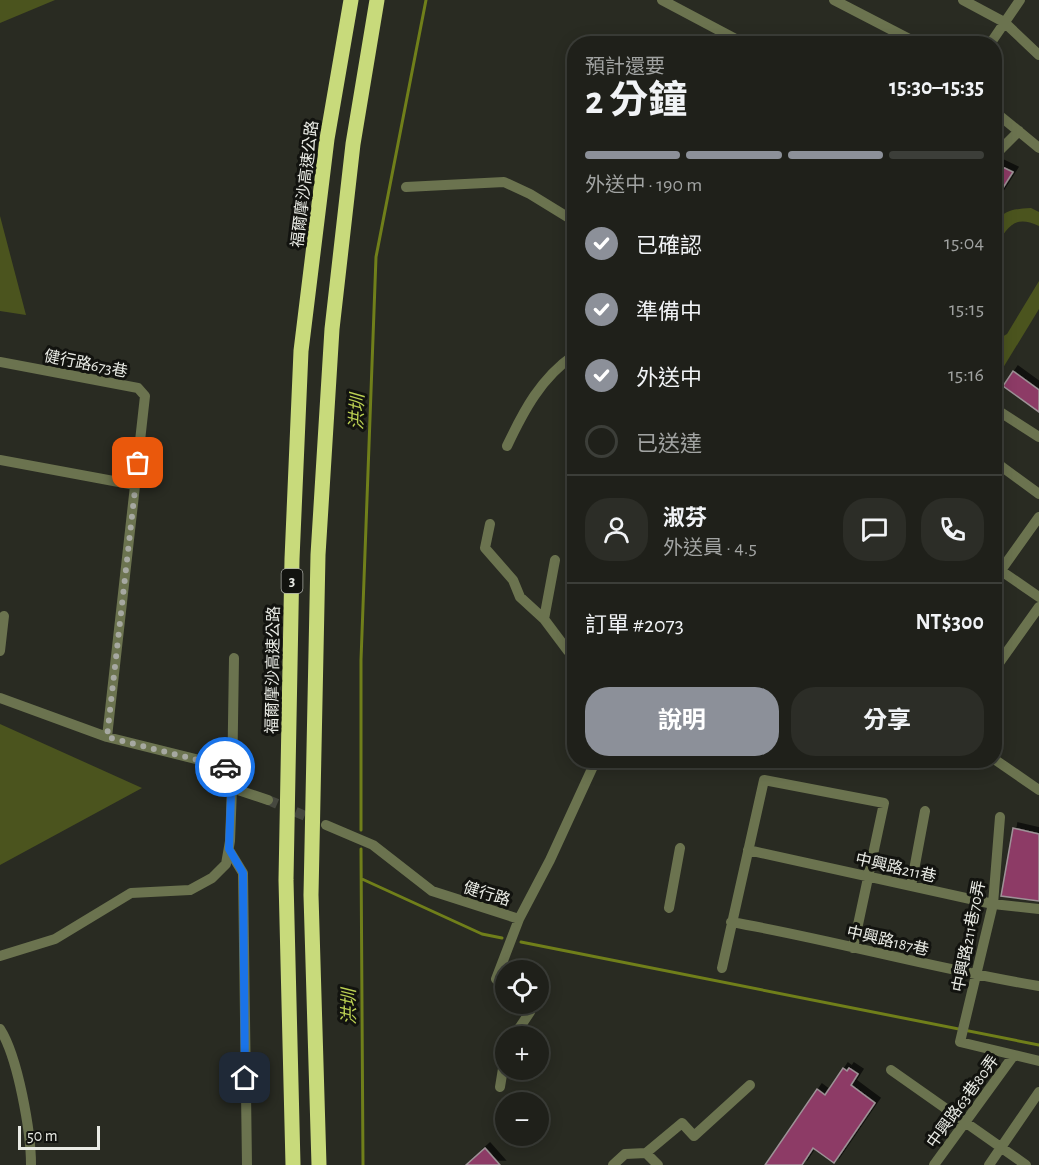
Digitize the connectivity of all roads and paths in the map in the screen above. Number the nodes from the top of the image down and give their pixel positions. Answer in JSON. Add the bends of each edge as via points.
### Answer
{"nodes":[{"id":1,"x":351,"y":0,"type":"edge"},
{"id":2,"x":376,"y":0,"type":"edge"},
{"id":3,"x":662,"y":0,"type":"edge"},
{"id":4,"x":834,"y":0,"type":"edge"},
{"id":5,"x":963,"y":0,"type":"edge"},
{"id":6,"x":1020,"y":0,"type":"edge"},
{"id":7,"x":1004,"y":22,"type":"junction"},
{"id":8,"x":730,"y":36,"type":"edge"},
{"id":9,"x":904,"y":36,"type":"edge"},
{"id":10,"x":995,"y":36,"type":"edge"},
{"id":11,"x":1039,"y":55,"type":"edge"},
{"id":12,"x":1002,"y":118,"type":"edge"},
{"id":13,"x":1018,"y":131,"type":"junction"},
{"id":14,"x":1002,"y":148,"type":"edge"},
{"id":15,"x":1039,"y":148,"type":"edge"},
{"id":16,"x":406,"y":187,"type":"dead end"},
{"id":17,"x":567,"y":218,"type":"edge"},
{"id":18,"x":567,"y":360,"type":"edge"},
{"id":19,"x":0,"y":362,"type":"edge"},
{"id":20,"x":1002,"y":413,"type":"edge"},
{"id":21,"x":1039,"y":437,"type":"edge"},
{"id":22,"x":507,"y":446,"type":"dead end"},
{"id":23,"x":0,"y":460,"type":"edge"},
{"id":24,"x":1002,"y":467,"type":"edge"},
{"id":25,"x":135,"y":485,"type":"junction"},
{"id":26,"x":1039,"y":494,"type":"edge"},
{"id":27,"x":1039,"y":517,"type":"edge"},
{"id":28,"x":490,"y":524,"type":"dead end"},
{"id":29,"x":555,"y":560,"type":"dead end"},
{"id":30,"x":1002,"y":565,"type":"edge"},
{"id":31,"x":1002,"y":575,"type":"edge"},
{"id":32,"x":1039,"y":597,"type":"edge"},
{"id":33,"x":1039,"y":607,"type":"edge"},
{"id":34,"x":4,"y":616,"type":"dead end"},
{"id":35,"x":544,"y":619,"type":"junction"},
{"id":36,"x":567,"y":650,"type":"edge"},
{"id":37,"x":0,"y":651,"type":"edge"},
{"id":38,"x":1002,"y":656,"type":"edge"},
{"id":39,"x":234,"y":658,"type":"dead end"},
{"id":40,"x":0,"y":698,"type":"edge"},
{"id":41,"x":107,"y":737,"type":"junction"},
{"id":42,"x":1002,"y":765,"type":"edge"},
{"id":43,"x":232,"y":768,"type":"junction"},
{"id":44,"x":592,"y":768,"type":"edge"},
{"id":45,"x":232,"y":788,"type":"junction"},
{"id":46,"x":1039,"y":790,"type":"edge"},
{"id":47,"x":268,"y":800,"type":"tunnel mouth"},
{"id":48,"x":925,"y":811,"type":"dead end"},
{"id":49,"x":999,"y":817,"type":"dead end"},
{"id":50,"x":326,"y":825,"type":"tunnel mouth"},
{"id":51,"x":680,"y":848,"type":"dead end"},
{"id":52,"x":229,"y":849,"type":"junction"},
{"id":53,"x":748,"y":850,"type":"junction"},
{"id":54,"x":868,"y":877,"type":"junction"},
{"id":55,"x":910,"y":886,"type":"junction"},
{"id":56,"x":993,"y":904,"type":"junction"},
{"id":57,"x":669,"y":908,"type":"dead end"},
{"id":58,"x":1039,"y":909,"type":"edge"},
{"id":59,"x":519,"y":919,"type":"junction"},
{"id":60,"x":731,"y":922,"type":"junction"},
{"id":61,"x":853,"y":948,"type":"junction"},
{"id":62,"x":0,"y":956,"type":"edge"},
{"id":63,"x":503,"y":960,"type":"edge"},
{"id":64,"x":722,"y":968,"type":"dead end"},
{"id":65,"x":976,"y":975,"type":"junction"},
{"id":66,"x":1039,"y":986,"type":"edge"},
{"id":67,"x":0,"y":1029,"type":"edge"},
{"id":68,"x":1014,"y":1055,"type":"junction"},
{"id":69,"x":1039,"y":1061,"type":"edge"},
{"id":70,"x":891,"y":1070,"type":"dead end"},
{"id":71,"x":501,"y":1080,"type":"edge"},
{"id":72,"x":750,"y":1085,"type":"dead end"},
{"id":73,"x":500,"y":1087,"type":"dead end"},
{"id":74,"x":1039,"y":1092,"type":"edge"},
{"id":75,"x":965,"y":1122,"type":"junction"},
{"id":76,"x":1002,"y":1148,"type":"junction"},
{"id":77,"x":646,"y":1153,"type":"junction"},
{"id":78,"x":940,"y":1163,"type":"edge"},
{"id":79,"x":32,"y":1165,"type":"edge"},
{"id":80,"x":247,"y":1165,"type":"edge"},
{"id":81,"x":294,"y":1165,"type":"edge"},
{"id":82,"x":319,"y":1165,"type":"edge"},
{"id":83,"x":613,"y":1165,"type":"edge"},
{"id":84,"x":658,"y":1165,"type":"edge"},
{"id":85,"x":989,"y":1165,"type":"edge"},
{"id":86,"x":1026,"y":1165,"type":"edge"}],
"edges":[{"from":1,"to":81,"type":"highway","name":"福爾摩沙高速公路","number":"3","via":[[327,139],[301,363],[292,559],[286,880]]},
{"from":2,"to":82,"type":"highway","number":"3","via":[[353,144],[332,329],[318,555],[311,895]]},
{"from":3,"to":8,"type":"street"},
{"from":4,"to":9,"type":"street"},
{"from":5,"to":7,"type":"street"},
{"from":6,"to":7,"type":"street"},
{"from":7,"to":10,"type":"street"},
{"from":7,"to":11,"type":"street"},
{"from":12,"to":13,"type":"street"},
{"from":13,"to":14,"type":"street"},
{"from":13,"to":15,"type":"street"},
{"from":16,"to":17,"type":"street","via":[[504,182]]},
{"from":18,"to":22,"type":"street","via":[[526,406]]},
{"from":19,"to":25,"type":"street","name":"健行路673巷","via":[[138,388],[145,396]]},
{"from":20,"to":21,"type":"street"},
{"from":23,"to":25,"type":"street"},
{"from":24,"to":26,"type":"street"},
{"from":25,"to":41,"type":"street","name":"健行路673巷"},
{"from":27,"to":30,"type":"street"},
{"from":28,"to":35,"type":"street","via":[[485,548],[513,580],[520,597]]},
{"from":29,"to":35,"type":"street"},
{"from":31,"to":32,"type":"street"},
{"from":33,"to":38,"type":"street"},
{"from":34,"to":37,"type":"street"},
{"from":35,"to":36,"type":"street"},
{"from":39,"to":43,"type":"street"},
{"from":40,"to":41,"type":"street"},
{"from":41,"to":43,"type":"street"},
{"from":42,"to":46,"type":"street"},
{"from":43,"to":45,"type":"street"},
{"from":44,"to":59,"type":"street","name":"健行路"},
{"from":45,"to":47,"type":"street"},
{"from":45,"to":52,"type":"street"},
{"from":48,"to":55,"type":"street"},
{"from":49,"to":56,"type":"street","name":"中興路211巷70弄"},
{"from":50,"to":59,"type":"street","name":"健行路","via":[[373,845],[432,891]]},
{"from":51,"to":57,"type":"street"},
{"from":52,"to":62,"type":"street","via":[[226,864],[212,878],[190,890],[132,893],[55,939]]},
{"from":52,"to":80,"type":"street","via":[[243,873]]},
{"from":53,"to":54,"type":"street","name":"中興路211巷"},
{"from":53,"to":54,"type":"street","via":[[764,780],[884,803]]},
{"from":53,"to":60,"type":"street"},
{"from":54,"to":55,"type":"street","name":"中興路211巷"},
{"from":54,"to":61,"type":"street"},
{"from":55,"to":56,"type":"street","name":"中興路211巷"},
{"from":56,"to":58,"type":"street","name":"中興路211巷"},
{"from":56,"to":65,"type":"street","name":"中興路211巷70弄"},
{"from":59,"to":63,"type":"street"},
{"from":60,"to":61,"type":"street","name":"中興路187巷","via":[[807,935]]},
{"from":60,"to":64,"type":"street"},
{"from":61,"to":65,"type":"street","name":"中興路187巷"},
{"from":65,"to":66,"type":"street","name":"中興路187巷"},
{"from":65,"to":68,"type":"street","name":"中興路211巷70弄","via":[[962,1034]]},
{"from":67,"to":79,"type":"street","via":[[12,1059],[31,1139]]},
{"from":68,"to":69,"type":"street"},
{"from":68,"to":75,"type":"street","name":"中興路63巷80弄"},
{"from":70,"to":75,"type":"street"},
{"from":71,"to":73,"type":"street"},
{"from":72,"to":77,"type":"street","via":[[694,1136],[682,1123]]},
{"from":74,"to":76,"type":"street"},
{"from":75,"to":76,"type":"street"},
{"from":75,"to":78,"type":"street","name":"中興路63巷80弄"},
{"from":76,"to":85,"type":"street"},
{"from":76,"to":86,"type":"street"},
{"from":77,"to":83,"type":"street","via":[[625,1154]]},
{"from":77,"to":84,"type":"street"}]}
